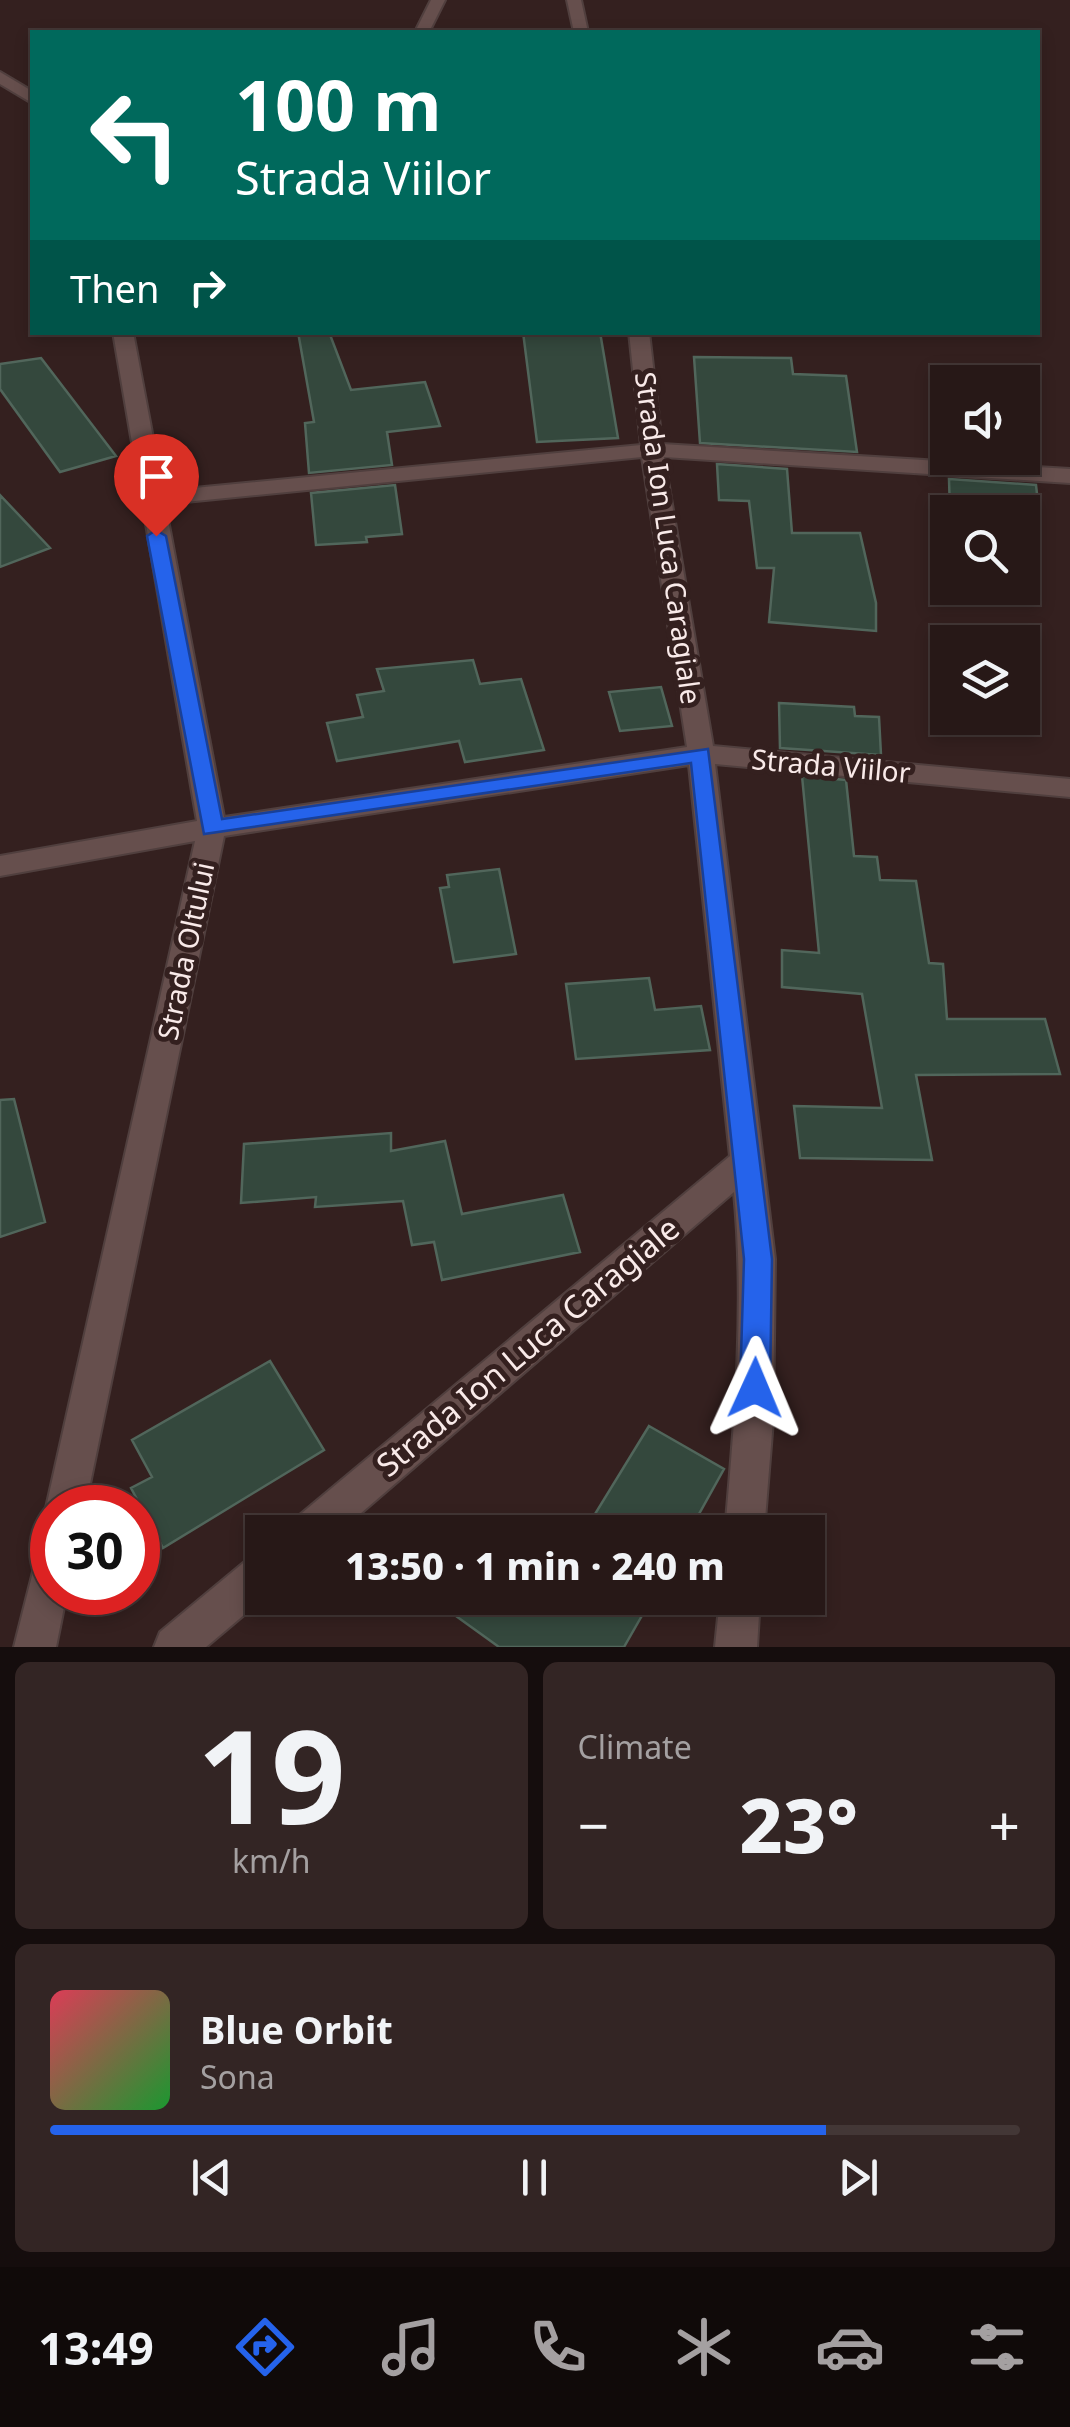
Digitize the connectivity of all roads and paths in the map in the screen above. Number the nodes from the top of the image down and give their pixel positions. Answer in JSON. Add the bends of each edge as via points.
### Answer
{"nodes":[{"id":1,"x":438,"y":0,"type":"edge"},
{"id":2,"x":574,"y":0,"type":"edge"},
{"id":3,"x":423,"y":30,"type":"edge"},
{"id":4,"x":582,"y":30,"type":"edge"},
{"id":5,"x":0,"y":77,"type":"edge"},
{"id":6,"x":30,"y":97,"type":"edge"},
{"id":7,"x":123,"y":335,"type":"edge"},
{"id":8,"x":639,"y":335,"type":"edge"},
{"id":9,"x":652,"y":450,"type":"junction"},
{"id":10,"x":1070,"y":476,"type":"edge"},
{"id":11,"x":150,"y":499,"type":"junction"},
{"id":12,"x":701,"y":754,"type":"junction"},
{"id":13,"x":1070,"y":788,"type":"edge"},
{"id":14,"x":212,"y":828,"type":"junction"},
{"id":15,"x":0,"y":866,"type":"edge"},
{"id":16,"x":747,"y":1161,"type":"junction"},
{"id":17,"x":70,"y":1485,"type":"edge"},
{"id":18,"x":330,"y":1515,"type":"edge"},
{"id":19,"x":746,"y":1515,"type":"edge"},
{"id":20,"x":245,"y":1587,"type":"edge"},
{"id":21,"x":42,"y":1615,"type":"edge"},
{"id":22,"x":739,"y":1615,"type":"edge"},
{"id":23,"x":35,"y":1647,"type":"edge"},
{"id":24,"x":175,"y":1647,"type":"edge"},
{"id":25,"x":736,"y":1647,"type":"edge"}],
"edges":[{"from":1,"to":3,"type":"street"},
{"from":2,"to":4,"type":"street"},
{"from":5,"to":6,"type":"street"},
{"from":7,"to":11,"type":"street","name":"Strada Oltului"},
{"from":8,"to":9,"type":"street","name":"Strada Ion Luca Caragiale"},
{"from":9,"to":10,"type":"street"},
{"from":9,"to":11,"type":"street"},
{"from":9,"to":12,"type":"street","name":"Strada Ion Luca Caragiale"},
{"from":11,"to":14,"type":"street","name":"Strada Oltului"},
{"from":12,"to":13,"type":"street","name":"Strada Viilor"},
{"from":12,"to":14,"type":"street","name":"Strada Viilor"},
{"from":12,"to":16,"type":"street","name":"Strada Ion Luca Caragiale"},
{"from":14,"to":15,"type":"street","name":"Strada Viilor"},
{"from":14,"to":17,"type":"street","name":"Strada Oltului"},
{"from":16,"to":18,"type":"street","name":"Strada Ion Luca Caragiale"},
{"from":16,"to":19,"type":"street","name":"Strada Ion Luca Caragiale","via":[[758,1259]]},
{"from":20,"to":24,"type":"street"},
{"from":21,"to":23,"type":"street"},
{"from":22,"to":25,"type":"street"}]}
